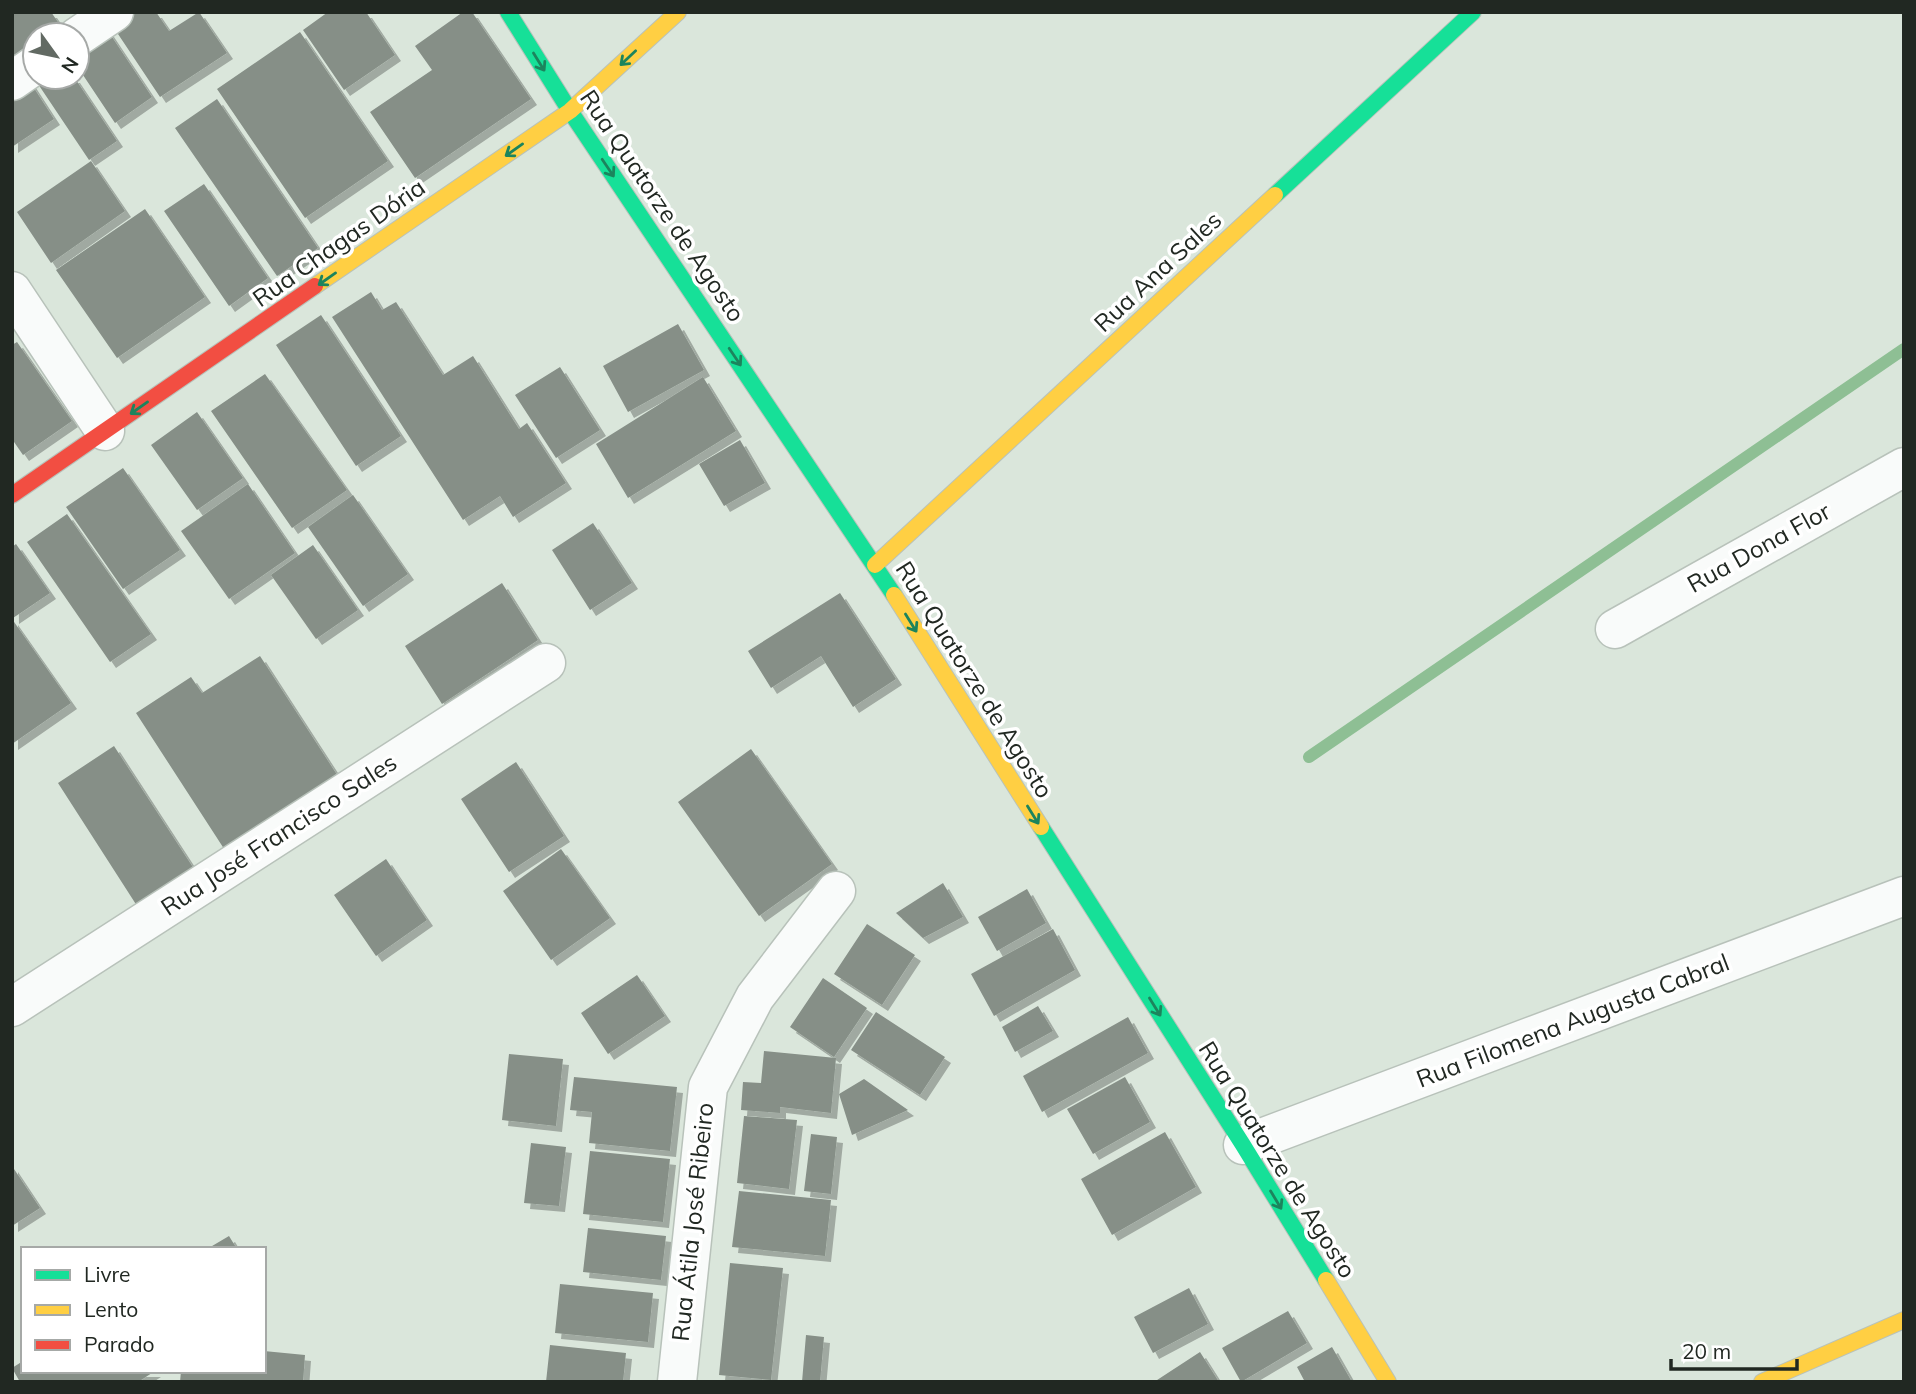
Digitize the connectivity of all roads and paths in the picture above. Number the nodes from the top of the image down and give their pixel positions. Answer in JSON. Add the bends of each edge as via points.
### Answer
{"nodes":[{"id":1,"x":114,"y":12,"type":"edge"},
{"id":2,"x":508,"y":12,"type":"edge"},
{"id":3,"x":678,"y":12,"type":"edge"},
{"id":4,"x":1473,"y":12,"type":"edge"},
{"id":5,"x":91,"y":28,"type":"edge"},
{"id":6,"x":570,"y":111,"type":"junction"},
{"id":7,"x":12,"y":291,"type":"edge"},
{"id":8,"x":105,"y":431,"type":"junction"},
{"id":9,"x":1904,"y":467,"type":"edge"},
{"id":10,"x":12,"y":495,"type":"edge"},
{"id":11,"x":875,"y":565,"type":"junction"},
{"id":12,"x":1615,"y":629,"type":"dead end"},
{"id":13,"x":546,"y":663,"type":"dead end"},
{"id":14,"x":836,"y":891,"type":"dead end"},
{"id":15,"x":1904,"y":896,"type":"edge"},
{"id":16,"x":12,"y":1007,"type":"edge"},
{"id":17,"x":1243,"y":1145,"type":"junction"},
{"id":18,"x":1904,"y":1320,"type":"edge"},
{"id":19,"x":677,"y":1382,"type":"edge"},
{"id":20,"x":1388,"y":1382,"type":"edge"},
{"id":21,"x":1762,"y":1382,"type":"edge"}],
"edges":[{"from":1,"to":5,"type":"street"},
{"from":2,"to":6,"type":"street","name":"Rua Quatorze de Agosto","one_way":true},
{"from":3,"to":6,"type":"street","name":"Rua Chagas Dória","one_way":true},
{"from":4,"to":11,"type":"street","name":"Rua Ana Sales"},
{"from":6,"to":8,"type":"street","name":"Rua Chagas Dória","one_way":true},
{"from":6,"to":11,"type":"street","name":"Rua Quatorze de Agosto","one_way":true},
{"from":7,"to":8,"type":"street"},
{"from":8,"to":10,"type":"street","name":"Rua Chagas Dória"},
{"from":9,"to":12,"type":"street","name":"Rua Dona Flor"},
{"from":11,"to":17,"type":"street","name":"Rua Quatorze de Agosto","one_way":true},
{"from":13,"to":16,"type":"street","name":"Rua José Francisco Sales"},
{"from":14,"to":19,"type":"street","name":"Rua Átila José Ribeiro","via":[[755,997],[708,1087]]},
{"from":15,"to":17,"type":"street","name":"Rua Filomena Augusta Cabral"},
{"from":17,"to":20,"type":"street","name":"Rua Quatorze de Agosto","one_way":true},
{"from":18,"to":21,"type":"street"}]}
